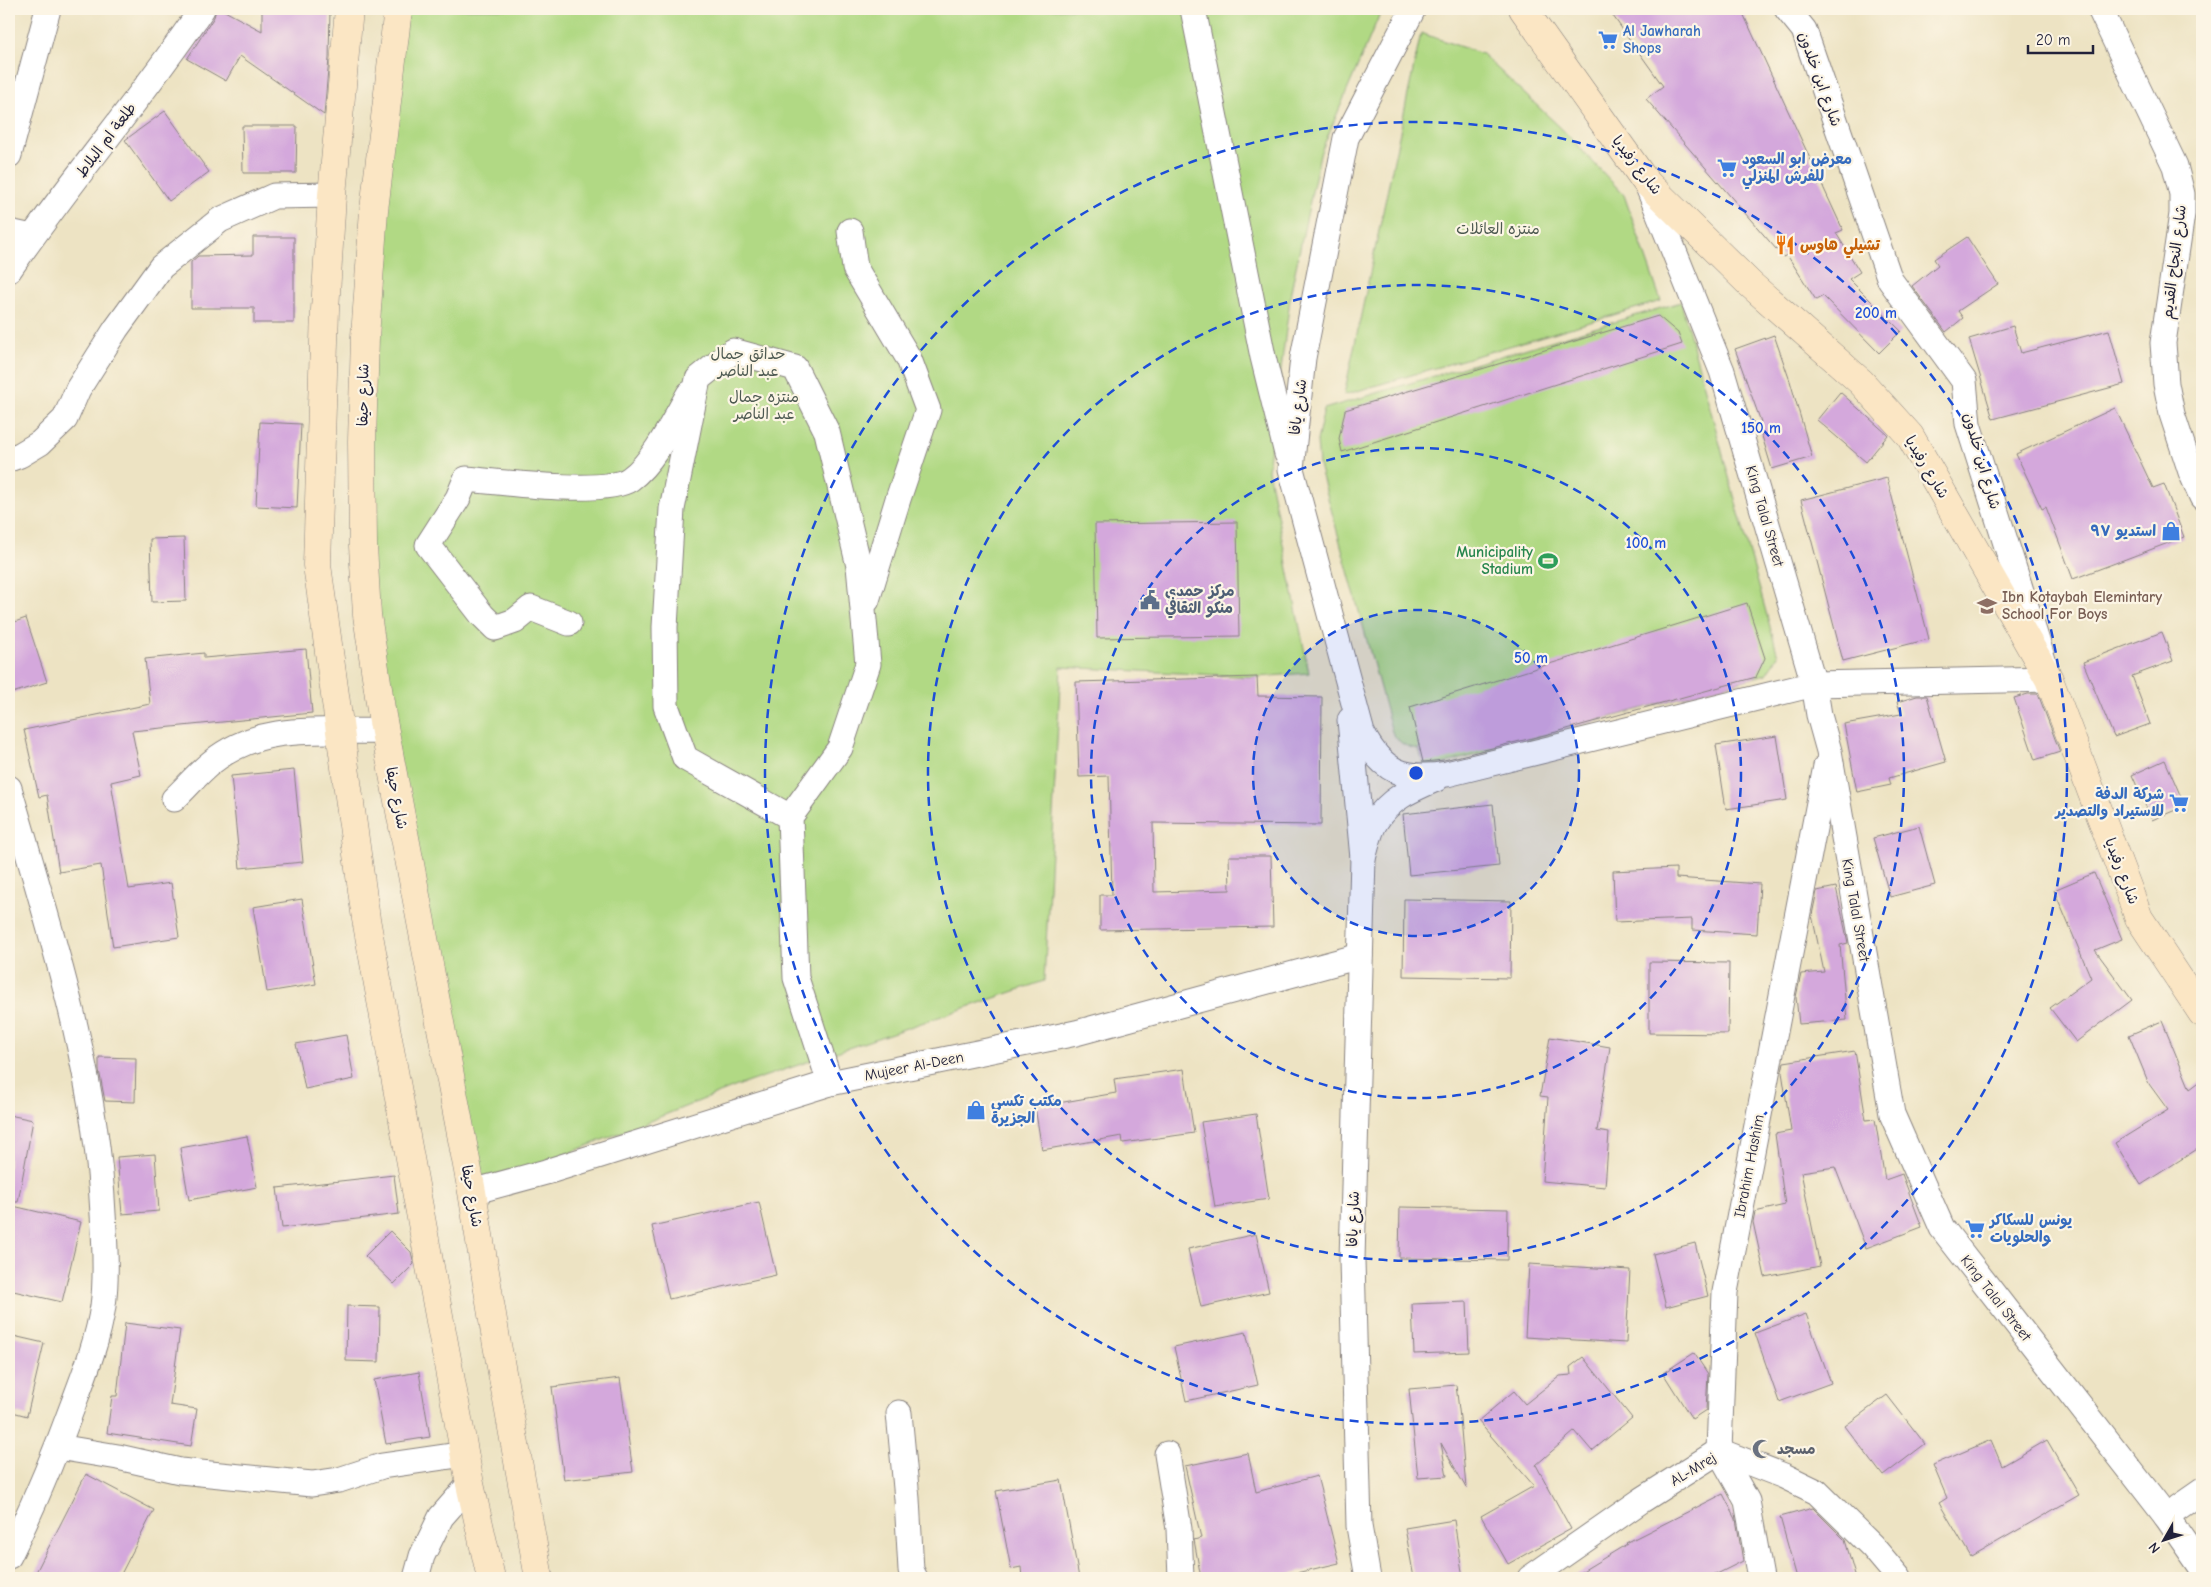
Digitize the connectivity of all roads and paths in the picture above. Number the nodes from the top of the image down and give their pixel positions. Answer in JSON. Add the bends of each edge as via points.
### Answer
{"nodes":[{"id":1,"x":48,"y":9,"type":"edge"},
{"id":2,"x":202,"y":9,"type":"edge"},
{"id":3,"x":349,"y":9,"type":"edge"},
{"id":4,"x":398,"y":9,"type":"edge"},
{"id":5,"x":1193,"y":9,"type":"edge"},
{"id":6,"x":1413,"y":9,"type":"edge"},
{"id":7,"x":1523,"y":9,"type":"edge"},
{"id":8,"x":1787,"y":9,"type":"edge"},
{"id":9,"x":2100,"y":9,"type":"edge"},
{"id":10,"x":9,"y":155,"type":"edge"},
{"id":11,"x":1646,"y":182,"type":"junction"},
{"id":12,"x":332,"y":195,"type":"junction"},
{"id":13,"x":850,"y":231,"type":"dead end"},
{"id":14,"x":20,"y":234,"type":"edge"},
{"id":15,"x":9,"y":270,"type":"edge"},
{"id":16,"x":698,"y":379,"type":"junction"},
{"id":17,"x":9,"y":459,"type":"edge"},
{"id":18,"x":1290,"y":469,"type":"junction"},
{"id":19,"x":2202,"y":497,"type":"edge"},
{"id":20,"x":863,"y":612,"type":"junction"},
{"id":21,"x":569,"y":623,"type":"dead end"},
{"id":22,"x":1346,"y":673,"type":"junction"},
{"id":23,"x":2049,"y":679,"type":"junction"},
{"id":24,"x":1814,"y":684,"type":"junction"},
{"id":25,"x":384,"y":731,"type":"junction"},
{"id":26,"x":340,"y":732,"type":"junction"},
{"id":27,"x":1829,"y":751,"type":"junction"},
{"id":28,"x":1436,"y":776,"type":"junction"},
{"id":29,"x":9,"y":788,"type":"edge"},
{"id":30,"x":174,"y":799,"type":"dead end"},
{"id":31,"x":790,"y":817,"type":"junction"},
{"id":32,"x":1363,"y":858,"type":"junction"},
{"id":33,"x":1360,"y":956,"type":"junction"},
{"id":34,"x":2202,"y":1013,"type":"edge"},
{"id":35,"x":830,"y":1083,"type":"junction"},
{"id":36,"x":472,"y":1192,"type":"junction"},
{"id":37,"x":899,"y":1413,"type":"dead end"},
{"id":38,"x":58,"y":1447,"type":"junction"},
{"id":39,"x":1719,"y":1451,"type":"junction"},
{"id":40,"x":465,"y":1454,"type":"junction"},
{"id":41,"x":1167,"y":1454,"type":"dead end"},
{"id":42,"x":470,"y":1484,"type":"junction"},
{"id":43,"x":2202,"y":1491,"type":"edge"},
{"id":44,"x":2166,"y":1516,"type":"junction"},
{"id":45,"x":9,"y":1556,"type":"edge"},
{"id":46,"x":2202,"y":1568,"type":"edge"},
{"id":47,"x":416,"y":1578,"type":"edge"},
{"id":48,"x":491,"y":1578,"type":"edge"},
{"id":49,"x":539,"y":1578,"type":"edge"},
{"id":50,"x":915,"y":1578,"type":"edge"},
{"id":51,"x":1181,"y":1578,"type":"edge"},
{"id":52,"x":1368,"y":1578,"type":"edge"},
{"id":53,"x":1530,"y":1578,"type":"edge"},
{"id":54,"x":1761,"y":1578,"type":"edge"},
{"id":55,"x":1899,"y":1578,"type":"edge"}],
"edges":[{"from":1,"to":10,"type":"street"},
{"from":2,"to":14,"type":"street","name":"طلعة ام البلاط","via":[[169,57]]},
{"from":3,"to":12,"type":"main road"},
{"from":4,"to":25,"type":"main road","name":"شارع حيفا","via":[[370,248],[362,442],[367,606]]},
{"from":5,"to":18,"type":"street","via":[[1263,357]]},
{"from":6,"to":18,"type":"street","name":"شارع يافا","via":[[1346,138],[1304,358]]},
{"from":7,"to":11,"type":"main road","name":"شارع رفيديا"},
{"from":8,"to":23,"type":"street","name":"شارع ابن خلدون","via":[[1804,30],[1890,280],[1964,381],[1968,424]]},
{"from":9,"to":19,"type":"street","name":"شارع النجاح القديم","via":[[2175,166],[2182,194],[2182,214],[2163,343],[2172,414]]},
{"from":11,"to":23,"type":"main road","name":"شارع رفيديا","via":[[1750,284],[1861,382],[1910,436]]},
{"from":11,"to":24,"type":"street","name":"King Talal Street","via":[[1722,371]]},
{"from":12,"to":17,"type":"street","via":[[274,196],[220,220],[161,266],[78,389],[65,419],[40,443]]},
{"from":12,"to":26,"type":"main road","via":[[317,565]]},
{"from":13,"to":20,"type":"street","via":[[855,268],[909,359],[928,410]]},
{"from":14,"to":15,"type":"street","name":"طلعة ام البلاط"},
{"from":16,"to":20,"type":"street","via":[[733,351],[795,368],[827,432],[859,566]]},
{"from":16,"to":21,"type":"street","via":[[653,454],[629,480],[590,489],[466,479],[458,498],[428,545],[495,628],[515,621],[531,608]]},
{"from":16,"to":31,"type":"street","via":[[672,509],[665,626],[666,706],[685,758]]},
{"from":18,"to":22,"type":"street","name":"شارع يافا"},
{"from":20,"to":31,"type":"street","via":[[868,664],[840,748]]},
{"from":22,"to":28,"type":"street","name":"شارع يافا","via":[[1362,733],[1372,751],[1386,766],[1405,774]]},
{"from":22,"to":32,"type":"street"},
{"from":23,"to":24,"type":"street"},
{"from":23,"to":34,"type":"main road","name":"شارع رفيديا","via":[[2139,918]]},
{"from":24,"to":27,"type":"street","name":"King Talal Street"},
{"from":24,"to":28,"type":"street"},
{"from":25,"to":26,"type":"street"},
{"from":25,"to":36,"type":"main road","name":"شارع حيفا"},
{"from":26,"to":30,"type":"street","via":[[282,731],[253,738],[213,761]]},
{"from":26,"to":40,"type":"main road","via":[[366,920]]},
{"from":27,"to":39,"type":"street","name":"Ibrahim Hashim","via":[[1725,1292]]},
{"from":27,"to":44,"type":"street","name":"King Talal Street","via":[[1892,1114],[1942,1228]]},
{"from":28,"to":32,"type":"street","via":[[1385,809],[1375,822]]},
{"from":29,"to":38,"type":"street","via":[[56,949],[90,1093],[102,1178],[105,1239],[103,1305],[91,1357]]},
{"from":31,"to":35,"type":"street","via":[[796,978]]},
{"from":32,"to":33,"type":"street","name":"شارع يافا"},
{"from":33,"to":35,"type":"street","name":"Mujeer Al-Deen","via":[[1076,1033]]},
{"from":33,"to":52,"type":"street","name":"شارع يافا","via":[[1352,1260],[1359,1526]]},
{"from":35,"to":36,"type":"street","name":"Mujeer Al-Deen"},
{"from":36,"to":49,"type":"main road","name":"شارع حيفا"},
{"from":37,"to":50,"type":"street","via":[[910,1570]]},
{"from":38,"to":40,"type":"street","via":[[180,1471],[312,1484],[339,1480],[382,1466]]},
{"from":38,"to":45,"type":"street"},
{"from":39,"to":53,"type":"street","name":"AL-Mrej"},
{"from":39,"to":54,"type":"street","via":[[1747,1501]]},
{"from":39,"to":55,"type":"street","name":"AL-Mrej","via":[[1817,1492],[1872,1546]]},
{"from":40,"to":42,"type":"main road"},
{"from":41,"to":51,"type":"street","via":[[1179,1529]]},
{"from":42,"to":47,"type":"street","via":[[440,1517]]},
{"from":42,"to":48,"type":"main road"},
{"from":43,"to":44,"type":"street"},
{"from":44,"to":46,"type":"street","name":"King Talal Street"}]}
